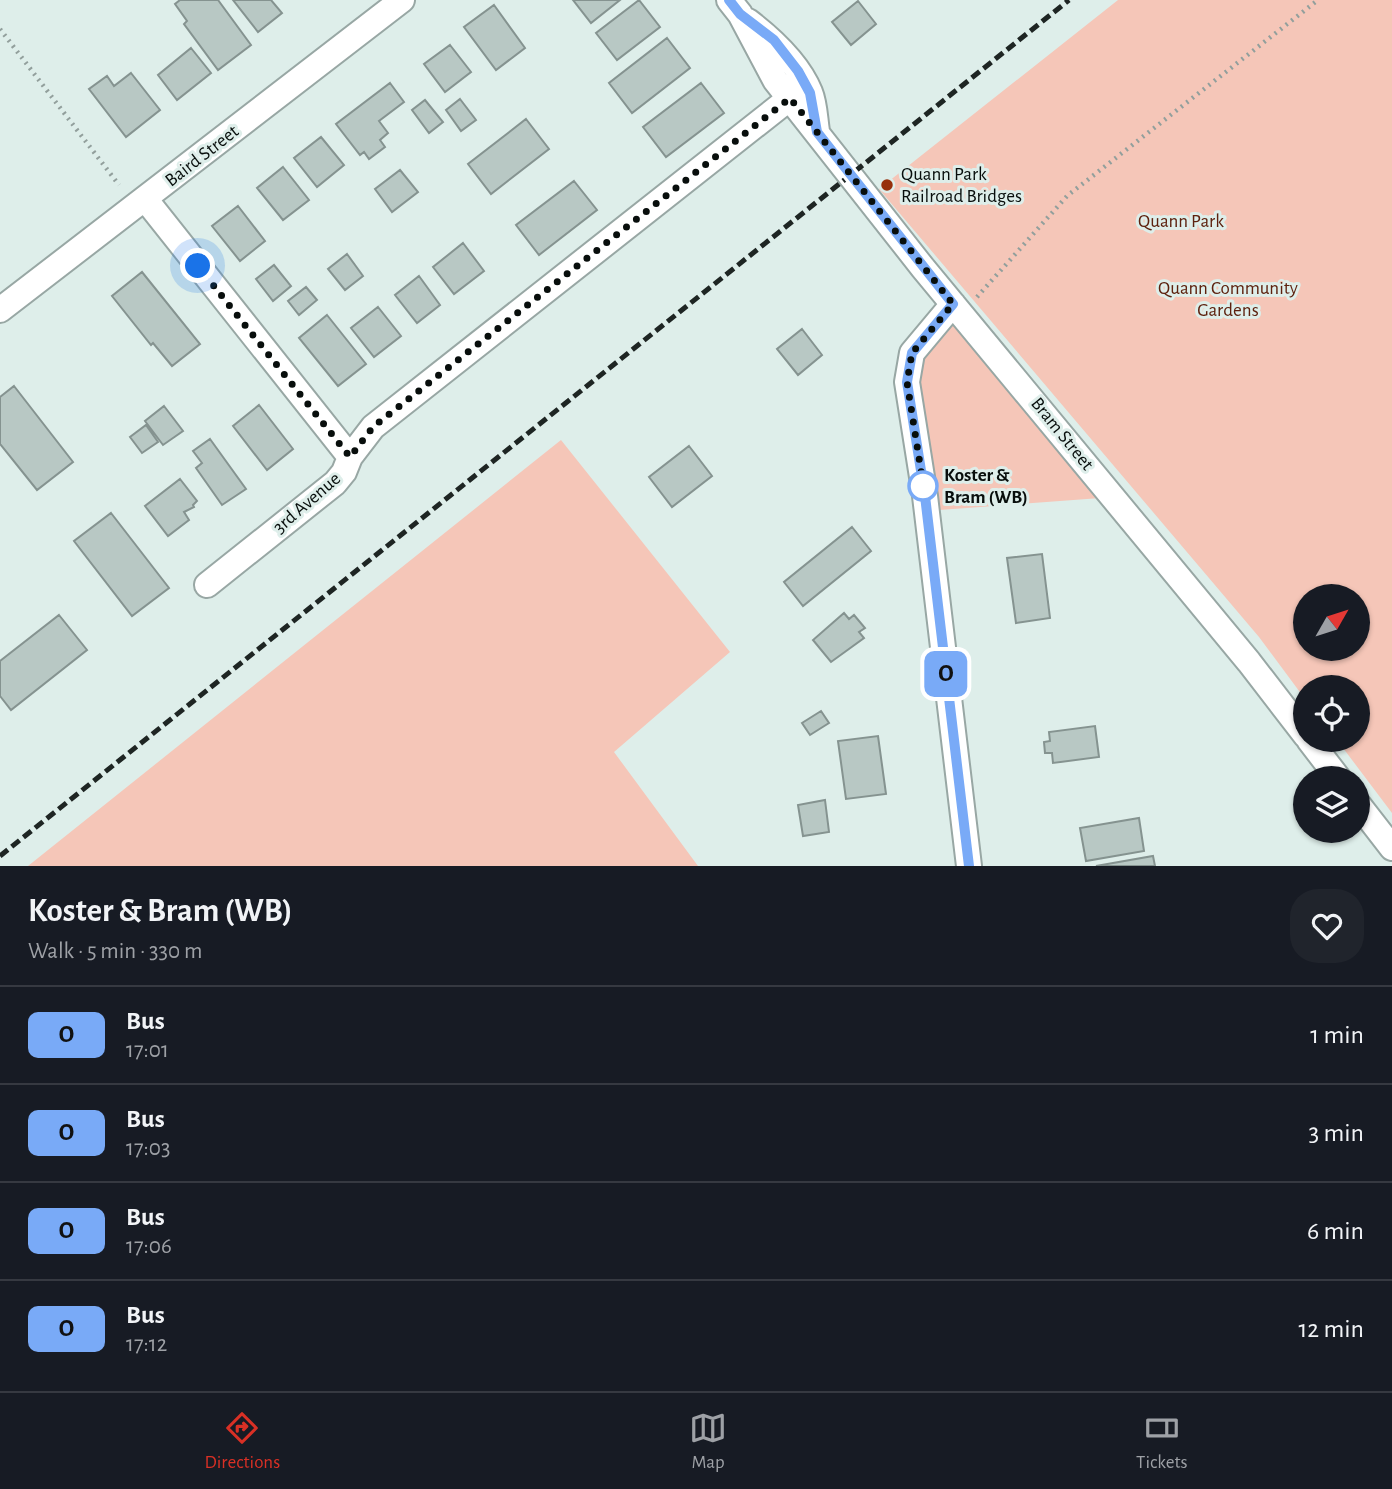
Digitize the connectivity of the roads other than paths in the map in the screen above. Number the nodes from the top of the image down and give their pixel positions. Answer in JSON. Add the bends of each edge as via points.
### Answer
{"nodes":[{"id":1,"x":402,"y":0,"type":"edge"},
{"id":2,"x":734,"y":7,"type":"edge"},
{"id":3,"x":790,"y":98,"type":"junction"},
{"id":4,"x":817,"y":132,"type":"junction"},
{"id":5,"x":146,"y":200,"type":"junction"},
{"id":6,"x":958,"y":309,"type":"junction"},
{"id":7,"x":0,"y":310,"type":"edge"},
{"id":8,"x":350,"y":457,"type":"junction"},
{"id":9,"x":207,"y":585,"type":"dead end"},
{"id":10,"x":1293,"y":719,"type":"edge"},
{"id":11,"x":1318,"y":752,"type":"edge"},
{"id":12,"x":1329,"y":766,"type":"edge"},
{"id":13,"x":1370,"y":820,"type":"edge"},
{"id":14,"x":1392,"y":848,"type":"edge"},
{"id":15,"x":970,"y":866,"type":"edge"}],
"edges":[{"from":1,"to":5,"type":"street","name":"Baird Street"},
{"from":2,"to":3,"type":"street","name":"Bram Street"},
{"from":2,"to":4,"type":"street","name":"Bram Street","via":[[774,40],[798,71],[810,93]]},
{"from":3,"to":4,"type":"street","name":"Bram Street"},
{"from":3,"to":8,"type":"street","name":"3rd Avenue","via":[[373,427]]},
{"from":4,"to":6,"type":"street","name":"Bram Street"},
{"from":5,"to":7,"type":"street","name":"Baird Street"},
{"from":5,"to":8,"type":"street"},
{"from":6,"to":10,"type":"street","name":"Bram Street"},
{"from":6,"to":15,"type":"street","via":[[912,353],[907,382]]},
{"from":8,"to":9,"type":"street","name":"3rd Avenue","via":[[344,472],[323,494]]},
{"from":11,"to":12,"type":"street"},
{"from":13,"to":14,"type":"street"}]}
